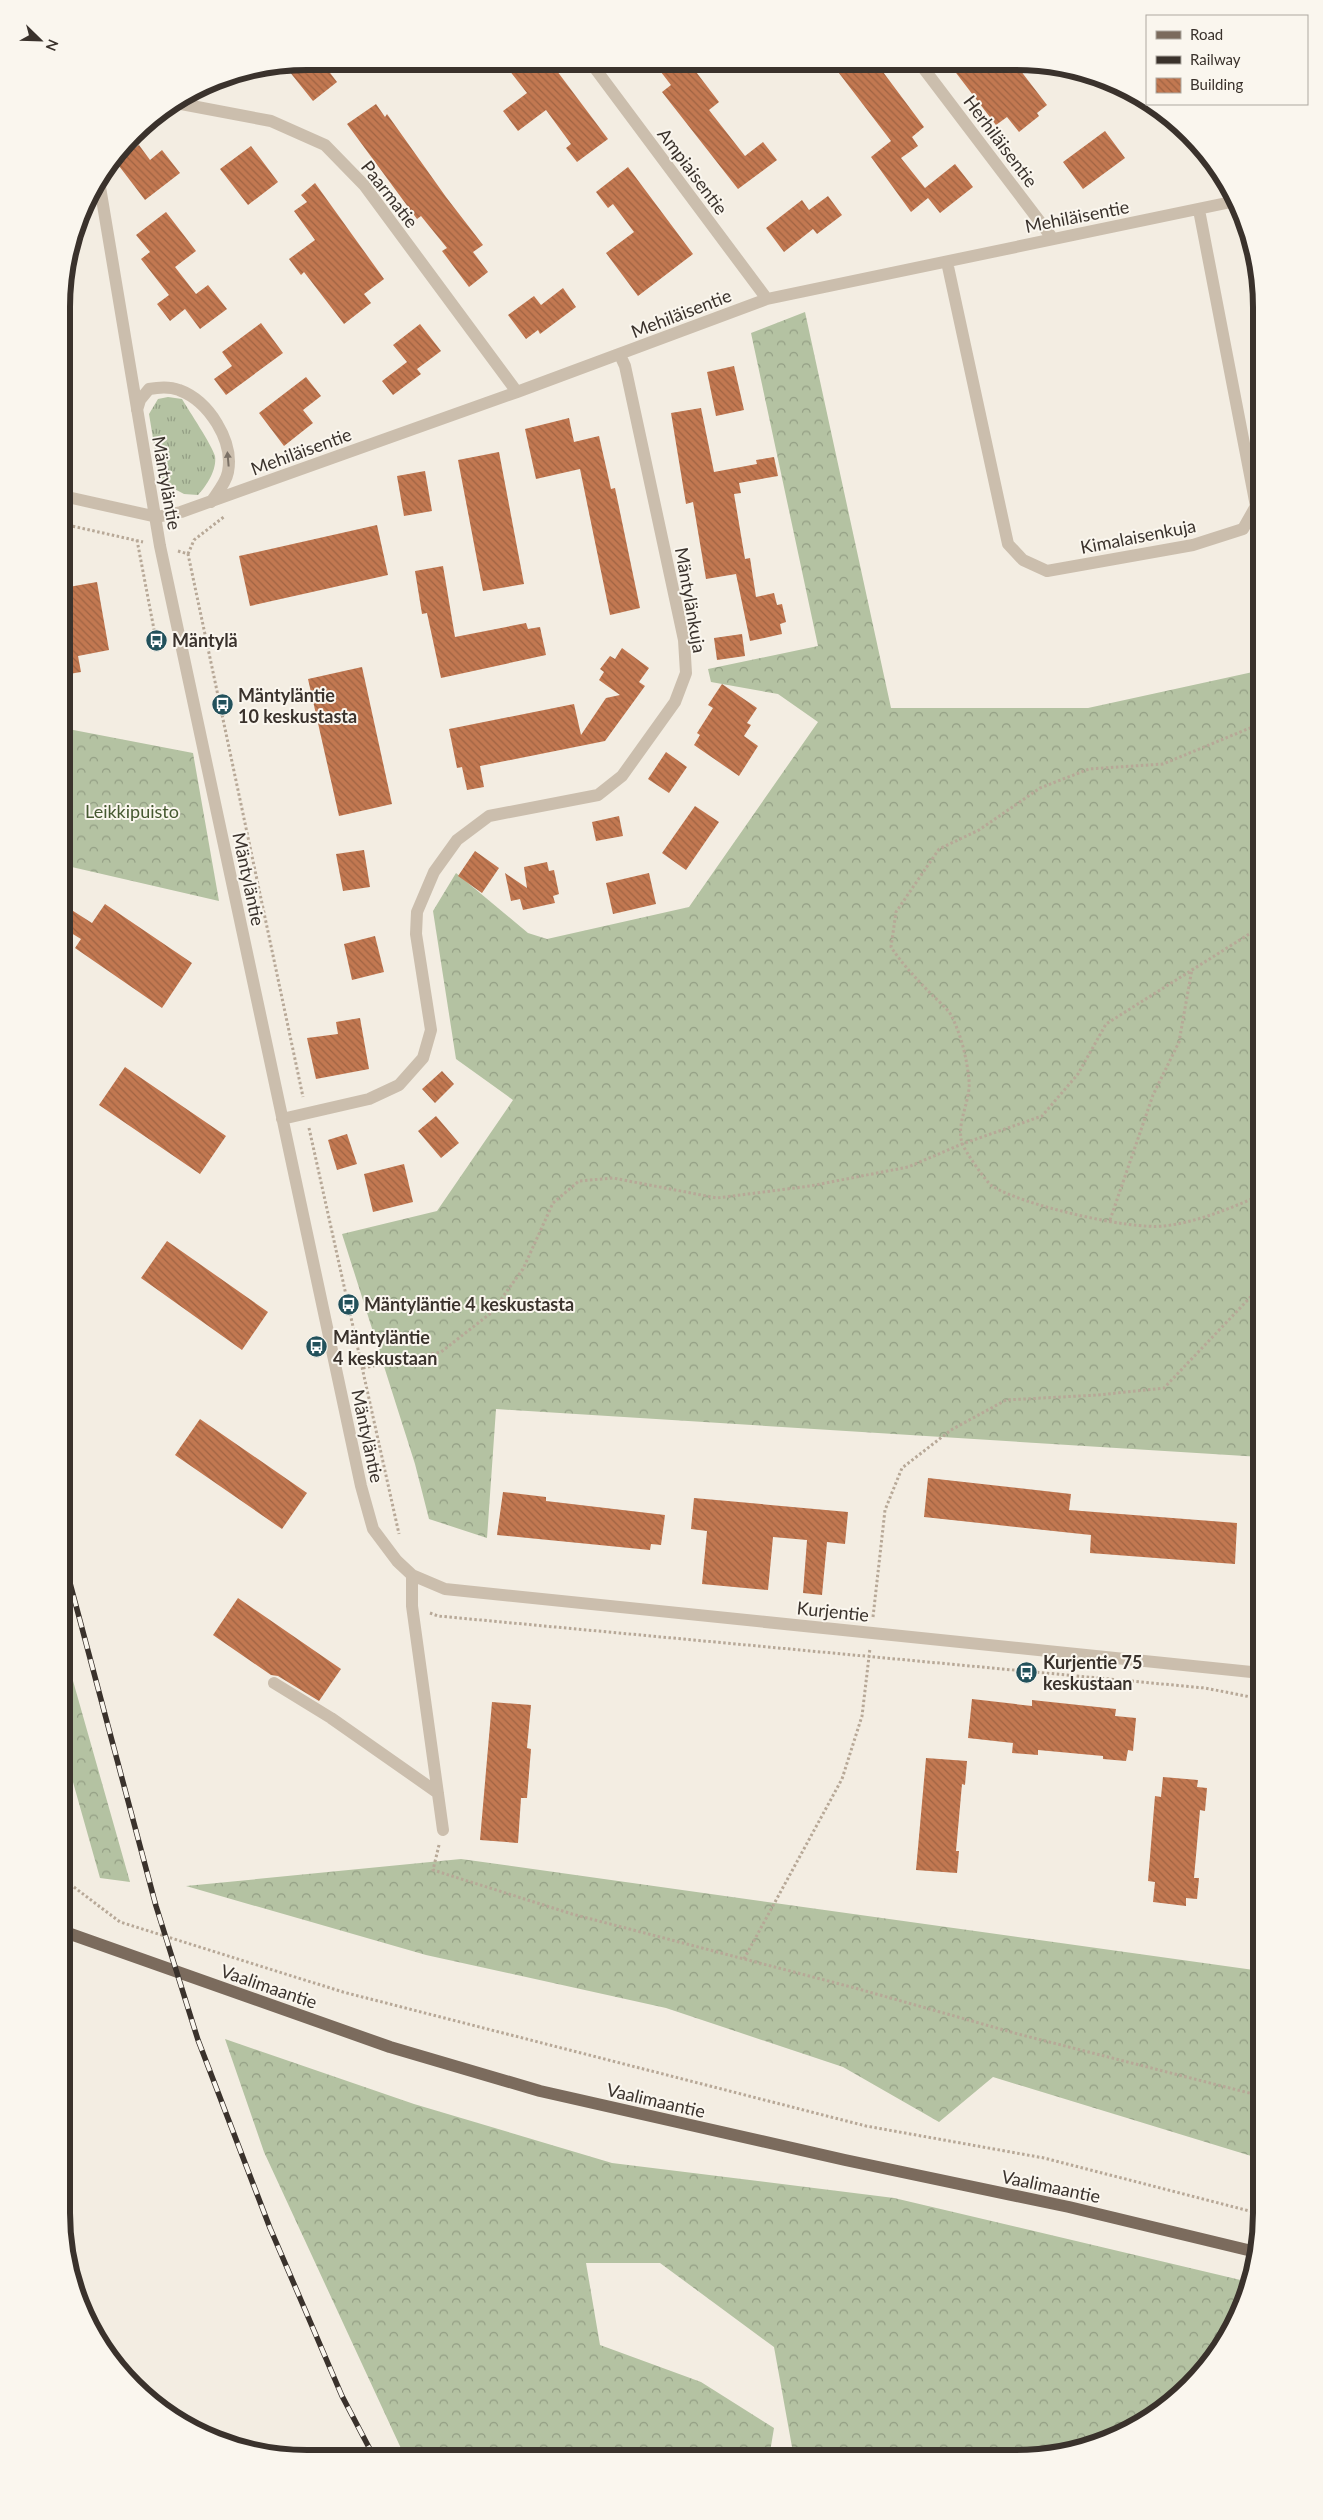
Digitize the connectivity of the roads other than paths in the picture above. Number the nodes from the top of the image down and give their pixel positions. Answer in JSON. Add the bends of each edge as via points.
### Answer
{"nodes":[{"id":1,"x":596,"y":70,"type":"edge"},
{"id":2,"x":925,"y":70,"type":"edge"},
{"id":3,"x":184,"y":105,"type":"edge"},
{"id":4,"x":101,"y":189,"type":"edge"},
{"id":5,"x":1229,"y":203,"type":"edge"},
{"id":6,"x":1199,"y":210,"type":"junction"},
{"id":7,"x":1053,"y":239,"type":"junction"},
{"id":8,"x":947,"y":262,"type":"junction"},
{"id":9,"x":767,"y":299,"type":"junction"},
{"id":10,"x":620,"y":355,"type":"junction"},
{"id":11,"x":517,"y":392,"type":"junction"},
{"id":12,"x":137,"y":412,"type":"junction"},
{"id":13,"x":1253,"y":490,"type":"edge"},
{"id":14,"x":70,"y":498,"type":"edge"},
{"id":15,"x":211,"y":502,"type":"junction"},
{"id":16,"x":1253,"y":511,"type":"edge"},
{"id":17,"x":157,"y":517,"type":"junction"},
{"id":18,"x":282,"y":1119,"type":"junction"},
{"id":19,"x":404,"y":1569,"type":"junction"},
{"id":20,"x":1253,"y":1672,"type":"edge"},
{"id":21,"x":274,"y":1683,"type":"dead end"},
{"id":22,"x":438,"y":1793,"type":"junction"},
{"id":23,"x":443,"y":1830,"type":"road end"},
{"id":24,"x":70,"y":1934,"type":"edge"},
{"id":25,"x":1250,"y":2251,"type":"edge"}],
"edges":[{"from":1,"to":9,"type":"street","name":"Ampiaisentie"},
{"from":2,"to":7,"type":"street","name":"Herhiläisentie"},
{"from":3,"to":11,"type":"street","name":"Paarmatie","via":[[271,121],[325,145],[364,185]]},
{"from":4,"to":12,"type":"street","name":"Mäntyläntie"},
{"from":5,"to":6,"type":"street","name":"Mehiläisentie"},
{"from":6,"to":7,"type":"street","name":"Mehiläisentie"},
{"from":6,"to":13,"type":"street","name":"Kimalaisenkuja"},
{"from":7,"to":8,"type":"street","name":"Mehiläisentie"},
{"from":8,"to":9,"type":"street","name":"Mehiläisentie"},
{"from":8,"to":16,"type":"street","name":"Kimalaisenkuja","via":[[1008,544],[1024,560],[1047,572],[1193,545],[1243,529]]},
{"from":9,"to":10,"type":"street","name":"Mehiläisentie"},
{"from":10,"to":11,"type":"street","name":"Mehiläisentie"},
{"from":10,"to":18,"type":"street","name":"Mäntylänkuja","via":[[684,640],[686,673],[675,702],[622,776],[598,795],[489,816],[457,840],[434,872],[417,912],[416,934],[432,1030],[423,1058],[399,1085],[369,1099]]},
{"from":11,"to":15,"type":"street","name":"Mehiläisentie"},
{"from":15,"to":12,"type":"street","one_way":true,"via":[[228,474],[229,459],[222,433],[206,409],[180,390],[163,387],[148,389]]},
{"from":12,"to":17,"type":"street","name":"Mäntyläntie"},
{"from":14,"to":17,"type":"street"},
{"from":15,"to":17,"type":"street","name":"Mehiläisentie"},
{"from":17,"to":18,"type":"street","name":"Mäntyläntie","via":[[160,546]]},
{"from":18,"to":19,"type":"street","name":"Mäntyläntie","via":[[361,1486],[373,1529]]},
{"from":19,"to":20,"type":"street","name":"Kurjentie","via":[[445,1589]]},
{"from":19,"to":22,"type":"street"},
{"from":21,"to":22,"type":"street","via":[[331,1718]]},
{"from":22,"to":23,"type":"street"},
{"from":24,"to":25,"type":"main road","name":"Vaalimaantie","via":[[390,2047],[540,2091],[1069,2207]]}]}
